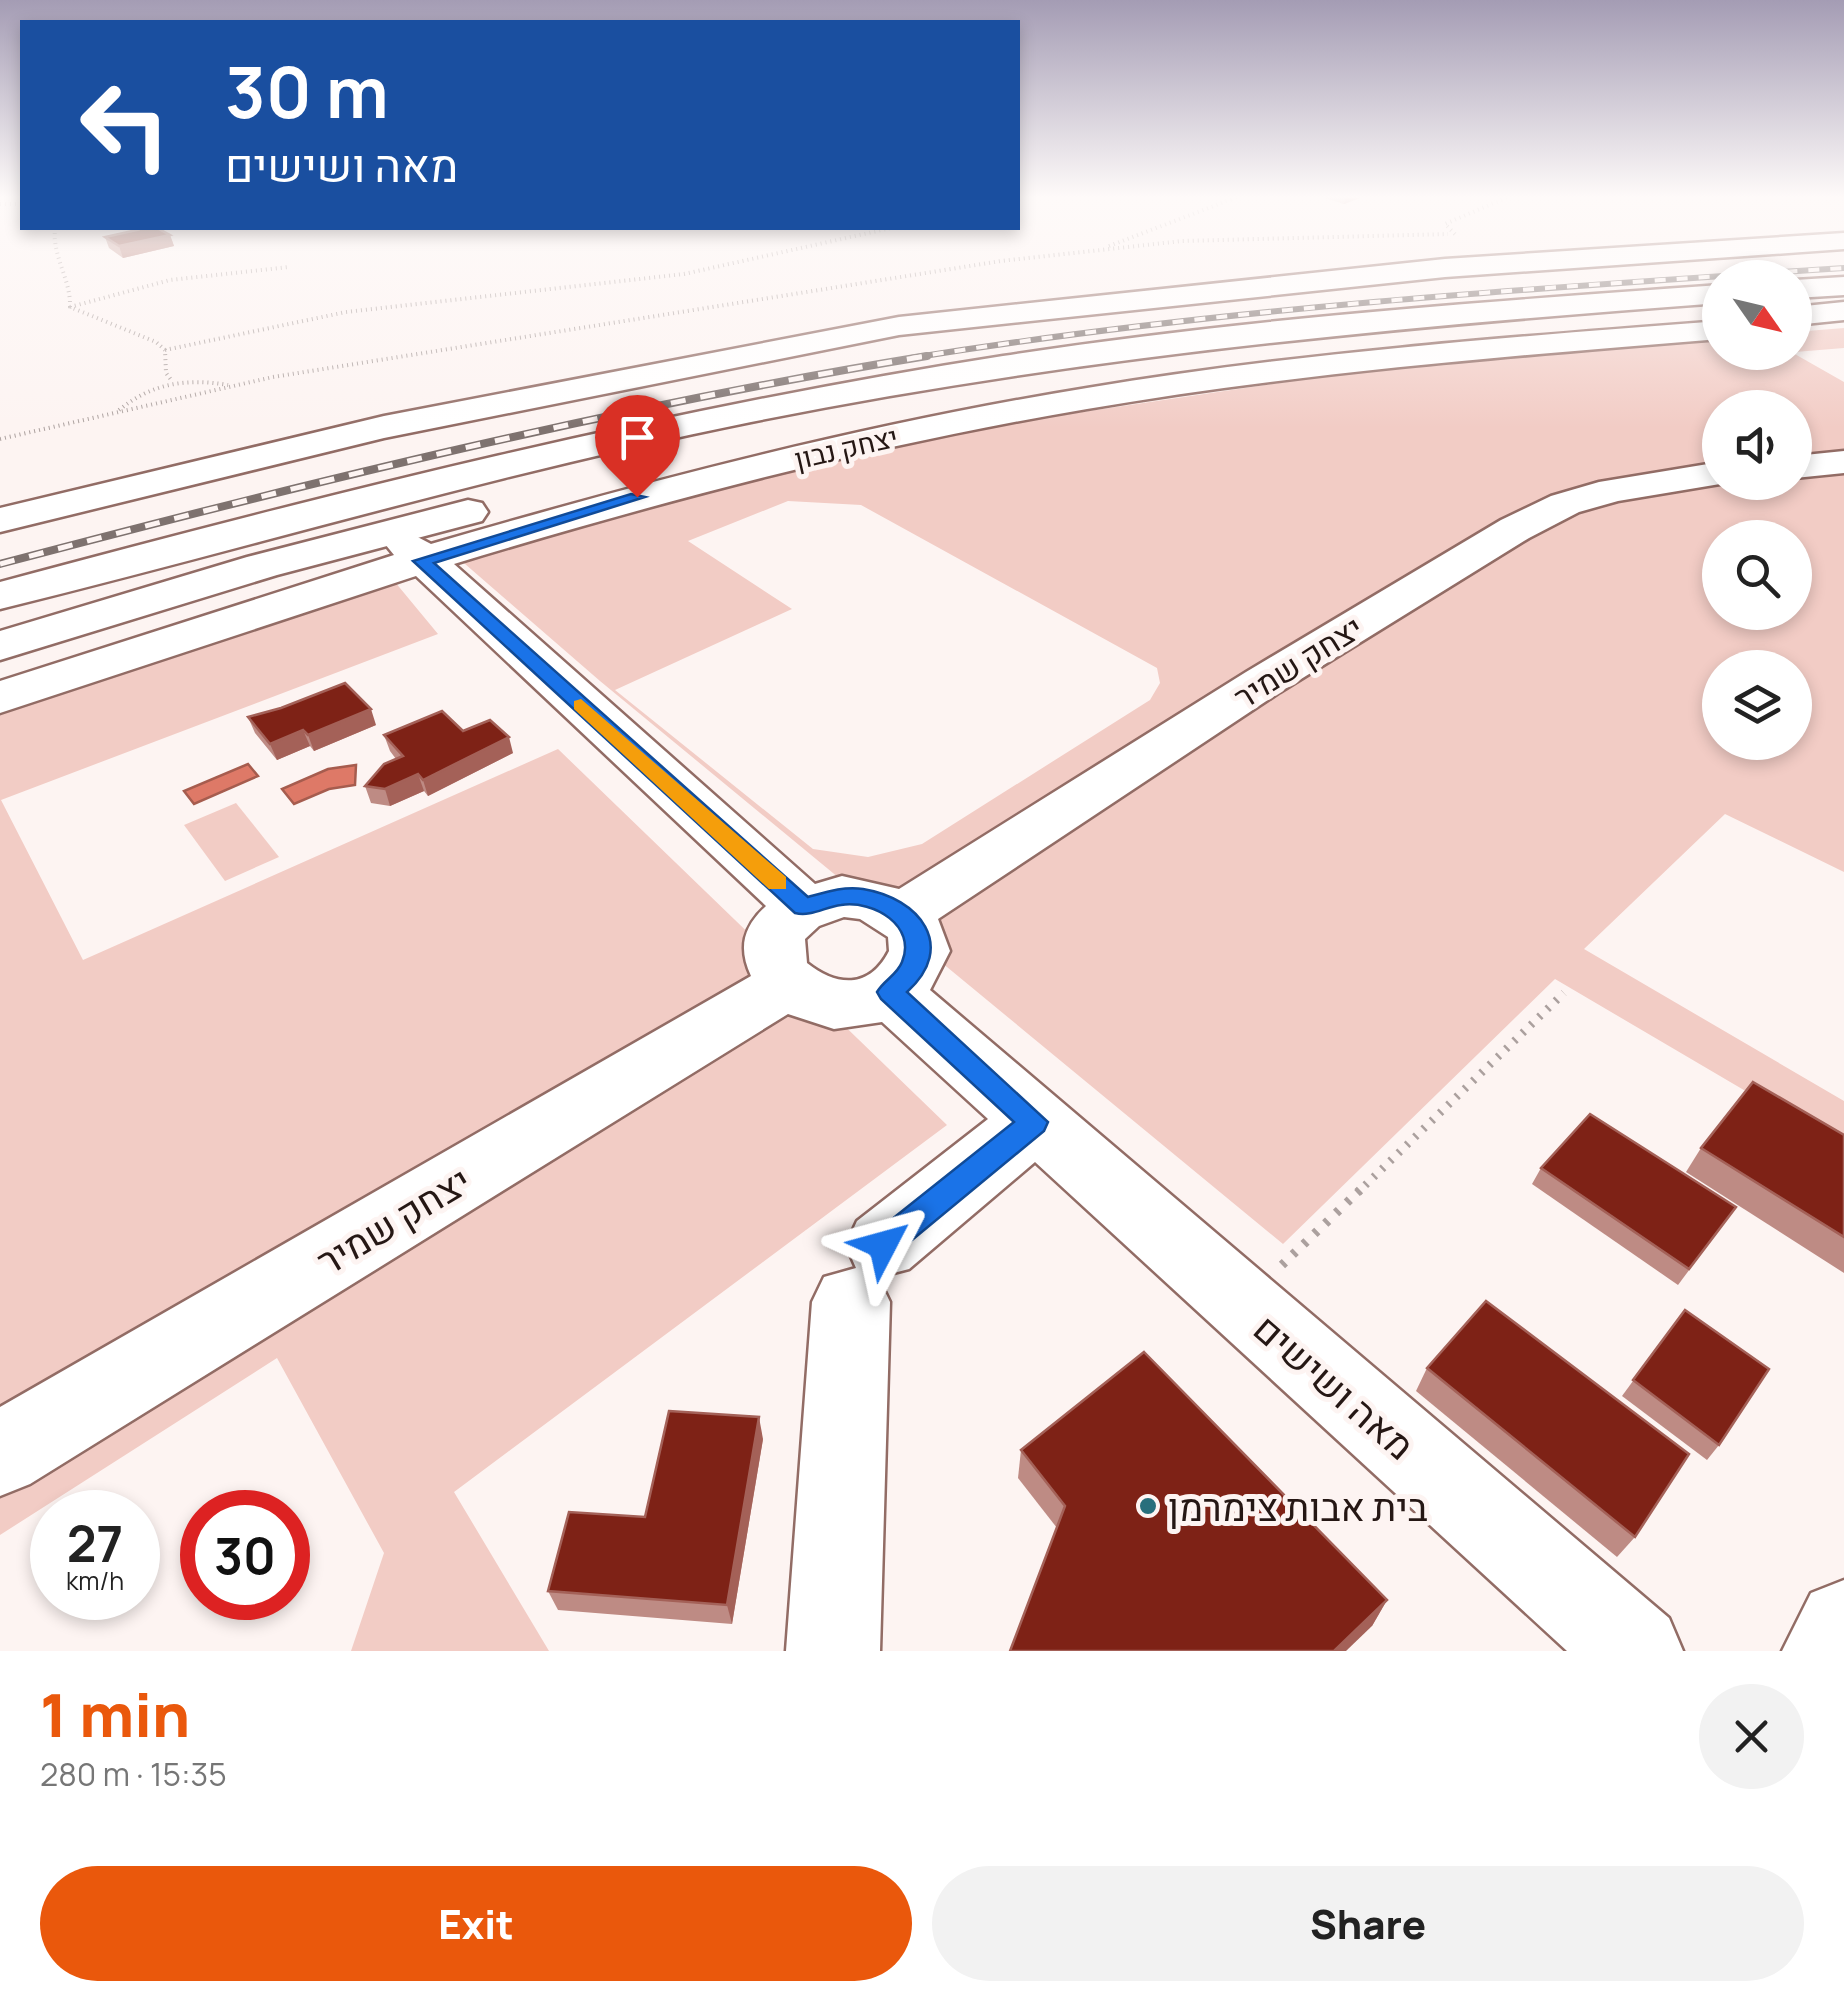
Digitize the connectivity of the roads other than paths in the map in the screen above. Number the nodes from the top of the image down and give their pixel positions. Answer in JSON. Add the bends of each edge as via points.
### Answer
{"nodes":[{"id":1,"x":1397,"y":273,"type":"edge"},
{"id":2,"x":1844,"y":286,"type":"edge"},
{"id":3,"x":1812,"y":288,"type":"edge"},
{"id":4,"x":1702,"y":295,"type":"edge"},
{"id":5,"x":1844,"y":312,"type":"edge"},
{"id":6,"x":1812,"y":315,"type":"edge"},
{"id":7,"x":1844,"y":320,"type":"edge"},
{"id":8,"x":1702,"y":322,"type":"edge"},
{"id":9,"x":1812,"y":323,"type":"edge"},
{"id":10,"x":899,"y":326,"type":"junction"},
{"id":11,"x":1702,"y":332,"type":"edge"},
{"id":12,"x":1106,"y":351,"type":"junction"},
{"id":13,"x":1844,"y":462,"type":"edge"},
{"id":14,"x":1812,"y":465,"type":"edge"},
{"id":15,"x":1702,"y":477,"type":"edge"},
{"id":16,"x":0,"y":490,"type":"edge"},
{"id":17,"x":0,"y":520,"type":"edge"},
{"id":18,"x":414,"y":553,"type":"junction"},
{"id":19,"x":0,"y":596,"type":"edge"},
{"id":20,"x":0,"y":646,"type":"edge"},
{"id":21,"x":0,"y":680,"type":"edge"},
{"id":22,"x":0,"y":698,"type":"edge"},
{"id":23,"x":804,"y":906,"type":"junction"},
{"id":24,"x":903,"y":914,"type":"junction"},
{"id":25,"x":786,"y":985,"type":"junction"},
{"id":26,"x":890,"y":992,"type":"junction"},
{"id":27,"x":1034,"y":1122,"type":"junction"},
{"id":28,"x":0,"y":1454,"type":"edge"},
{"id":29,"x":1844,"y":1626,"type":"edge"},
{"id":30,"x":833,"y":1651,"type":"edge"},
{"id":31,"x":1636,"y":1651,"type":"edge"},
{"id":32,"x":1829,"y":1651,"type":"edge"}],
"edges":[{"from":1,"to":10,"type":"main road"},
{"from":2,"to":3,"type":"main road"},
{"from":4,"to":12,"type":"main road","via":[[1356,322]]},
{"from":5,"to":6,"type":"main road"},
{"from":7,"to":9,"type":"main road"},
{"from":8,"to":18,"type":"main road","name":"יצחק נבון","via":[[1329,352],[998,402],[760,452]]},
{"from":10,"to":16,"type":"main road","via":[[500,385]]},
{"from":10,"to":17,"type":"main road","via":[[384,427]]},
{"from":11,"to":18,"type":"main road","name":"יצחק נבון","via":[[1257,374],[999,414]]},
{"from":12,"to":19,"type":"main road","via":[[875,387],[613,441],[297,514]]},
{"from":12,"to":20,"type":"main road","via":[[262,566]]},
{"from":13,"to":14,"type":"main road"},
{"from":15,"to":24,"type":"main road","name":"יצחק שמיר","via":[[1613,490],[1564,504],[1515,529]]},
{"from":18,"to":21,"type":"main road"},
{"from":18,"to":22,"type":"main road","name":"יצחק נבון"},
{"from":18,"to":23,"type":"main road"},
{"from":23,"to":24,"type":"main road","via":[[863,897]]},
{"from":23,"to":25,"type":"main road","via":[[780,925],[771,947],[773,966]]},
{"from":24,"to":26,"type":"main road","via":[[918,933],[920,949],[911,973]]},
{"from":25,"to":26,"type":"main road","via":[[824,1003],[858,1003]]},
{"from":25,"to":28,"type":"main road","name":"יצחק שמיר"},
{"from":26,"to":27,"type":"main road","name":"מאה ושישים"},
{"from":27,"to":30,"type":"main road","via":[[867,1274]]},
{"from":27,"to":31,"type":"main road","name":"מאה ושישים"},
{"from":29,"to":32,"type":"main road"}]}
